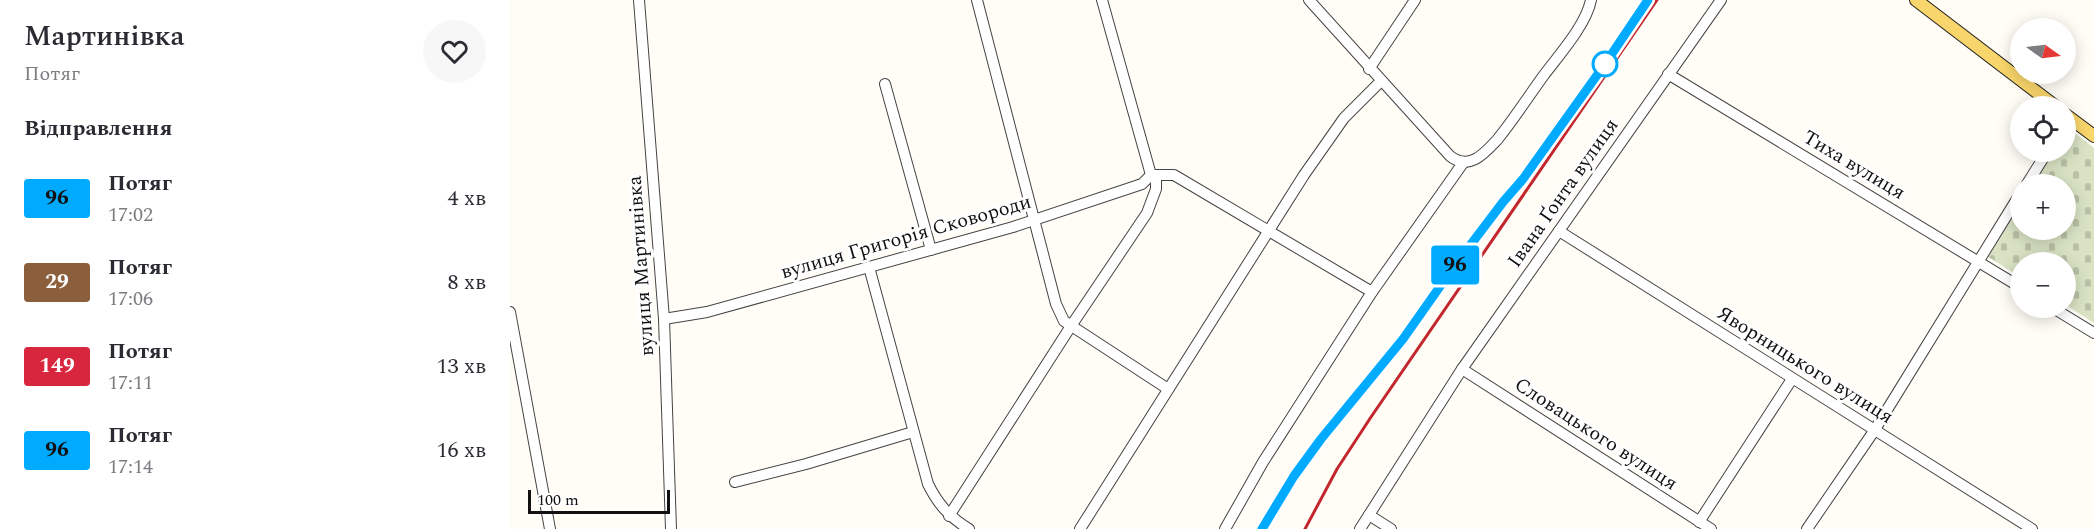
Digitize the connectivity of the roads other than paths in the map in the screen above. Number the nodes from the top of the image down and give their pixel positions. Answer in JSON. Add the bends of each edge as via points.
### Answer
{"nodes":[{"id":1,"x":639,"y":0,"type":"edge"},
{"id":2,"x":976,"y":0,"type":"edge"},
{"id":3,"x":1102,"y":0,"type":"edge"},
{"id":4,"x":1309,"y":0,"type":"edge"},
{"id":5,"x":1415,"y":0,"type":"edge"},
{"id":6,"x":1591,"y":0,"type":"edge"},
{"id":7,"x":1721,"y":0,"type":"edge"},
{"id":8,"x":1916,"y":0,"type":"edge"},
{"id":9,"x":1369,"y":69,"type":"junction"},
{"id":10,"x":1668,"y":74,"type":"junction"},
{"id":11,"x":1381,"y":81,"type":"junction"},
{"id":12,"x":885,"y":84,"type":"dead end"},
{"id":13,"x":2042,"y":96,"type":"edge"},
{"id":14,"x":2076,"y":124,"type":"edge"},
{"id":15,"x":2094,"y":136,"type":"edge"},
{"id":16,"x":1463,"y":164,"type":"junction"},
{"id":17,"x":1154,"y":175,"type":"junction"},
{"id":18,"x":2010,"y":210,"type":"edge"},
{"id":19,"x":1035,"y":220,"type":"junction"},
{"id":20,"x":1268,"y":230,"type":"junction"},
{"id":21,"x":1559,"y":231,"type":"junction"},
{"id":22,"x":931,"y":249,"type":"junction"},
{"id":23,"x":1979,"y":261,"type":"junction"},
{"id":24,"x":869,"y":267,"type":"junction"},
{"id":25,"x":2010,"y":281,"type":"edge"},
{"id":26,"x":1371,"y":292,"type":"junction"},
{"id":27,"x":510,"y":312,"type":"edge"},
{"id":28,"x":2069,"y":318,"type":"edge"},
{"id":29,"x":664,"y":319,"type":"junction"},
{"id":30,"x":1071,"y":326,"type":"junction"},
{"id":31,"x":2094,"y":333,"type":"edge"},
{"id":32,"x":1462,"y":369,"type":"junction"},
{"id":33,"x":1792,"y":379,"type":"junction"},
{"id":34,"x":1168,"y":389,"type":"junction"},
{"id":35,"x":1874,"y":431,"type":"junction"},
{"id":36,"x":914,"y":432,"type":"junction"},
{"id":37,"x":735,"y":482,"type":"dead end"},
{"id":38,"x":1369,"y":515,"type":"junction"},
{"id":39,"x":952,"y":522,"type":"edge"},
{"id":40,"x":1699,"y":522,"type":"junction"},
{"id":41,"x":550,"y":529,"type":"edge"},
{"id":42,"x":671,"y":529,"type":"edge"},
{"id":43,"x":969,"y":529,"type":"edge"},
{"id":44,"x":1080,"y":529,"type":"edge"},
{"id":45,"x":1225,"y":529,"type":"edge"},
{"id":46,"x":1360,"y":529,"type":"edge"},
{"id":47,"x":1391,"y":529,"type":"edge"},
{"id":48,"x":1711,"y":529,"type":"edge"},
{"id":49,"x":1807,"y":529,"type":"edge"},
{"id":50,"x":2032,"y":529,"type":"edge"}],
"edges":[{"from":1,"to":29,"type":"street","name":"вулиця Мартинівка"},
{"from":2,"to":19,"type":"street"},
{"from":3,"to":17,"type":"street"},
{"from":4,"to":9,"type":"street"},
{"from":5,"to":9,"type":"street"},
{"from":6,"to":16,"type":"street","via":[[1566,46],[1497,140],[1479,158]]},
{"from":7,"to":10,"type":"street","name":"Івана Ґонта вулиця"},
{"from":8,"to":13,"type":"main road"},
{"from":9,"to":11,"type":"street"},
{"from":10,"to":21,"type":"street","name":"Івана Ґонта вулиця"},
{"from":10,"to":23,"type":"street","name":"Тиха вулиця"},
{"from":11,"to":16,"type":"street","via":[[1450,156]]},
{"from":11,"to":20,"type":"street","via":[[1344,118]]},
{"from":12,"to":22,"type":"street"},
{"from":14,"to":15,"type":"main road"},
{"from":16,"to":26,"type":"street"},
{"from":17,"to":19,"type":"street","name":"вулиця Григорія Сковороди","via":[[1142,184]]},
{"from":17,"to":20,"type":"street","via":[[1174,175]]},
{"from":17,"to":30,"type":"street","via":[[1156,189],[1147,213]]},
{"from":18,"to":23,"type":"street"},
{"from":19,"to":22,"type":"street","name":"вулиця Григорія Сковороди"},
{"from":19,"to":30,"type":"street","via":[[1056,304]]},
{"from":20,"to":26,"type":"street"},
{"from":20,"to":34,"type":"street"},
{"from":21,"to":32,"type":"street","name":"Івана Ґонта вулиця"},
{"from":21,"to":33,"type":"street","name":"Яворницького вулиця"},
{"from":22,"to":24,"type":"street","name":"вулиця Григорія Сковороди"},
{"from":23,"to":25,"type":"street","name":"Тиха вулиця"},
{"from":23,"to":35,"type":"street"},
{"from":24,"to":29,"type":"street","name":"вулиця Григорія Сковороди","via":[[707,312]]},
{"from":24,"to":36,"type":"street"},
{"from":26,"to":45,"type":"street"},
{"from":27,"to":41,"type":"street"},
{"from":28,"to":31,"type":"street"},
{"from":29,"to":42,"type":"street","name":"вулиця Мартинівка"},
{"from":30,"to":34,"type":"street"},
{"from":30,"to":39,"type":"street"},
{"from":32,"to":38,"type":"street","name":"Івана Ґонта вулиця"},
{"from":32,"to":40,"type":"street","name":"Словацького вулиця"},
{"from":33,"to":35,"type":"street","name":"Яворницького вулиця"},
{"from":33,"to":40,"type":"street"},
{"from":34,"to":44,"type":"street"},
{"from":35,"to":49,"type":"street"},
{"from":35,"to":50,"type":"street","name":"Яворницького вулиця"},
{"from":36,"to":37,"type":"street"},
{"from":36,"to":39,"type":"street","via":[[928,484]]},
{"from":38,"to":46,"type":"street","name":"Івана Ґонта вулиця"},
{"from":38,"to":47,"type":"street"},
{"from":39,"to":43,"type":"street"},
{"from":40,"to":48,"type":"street","name":"Словацького вулиця"}]}
